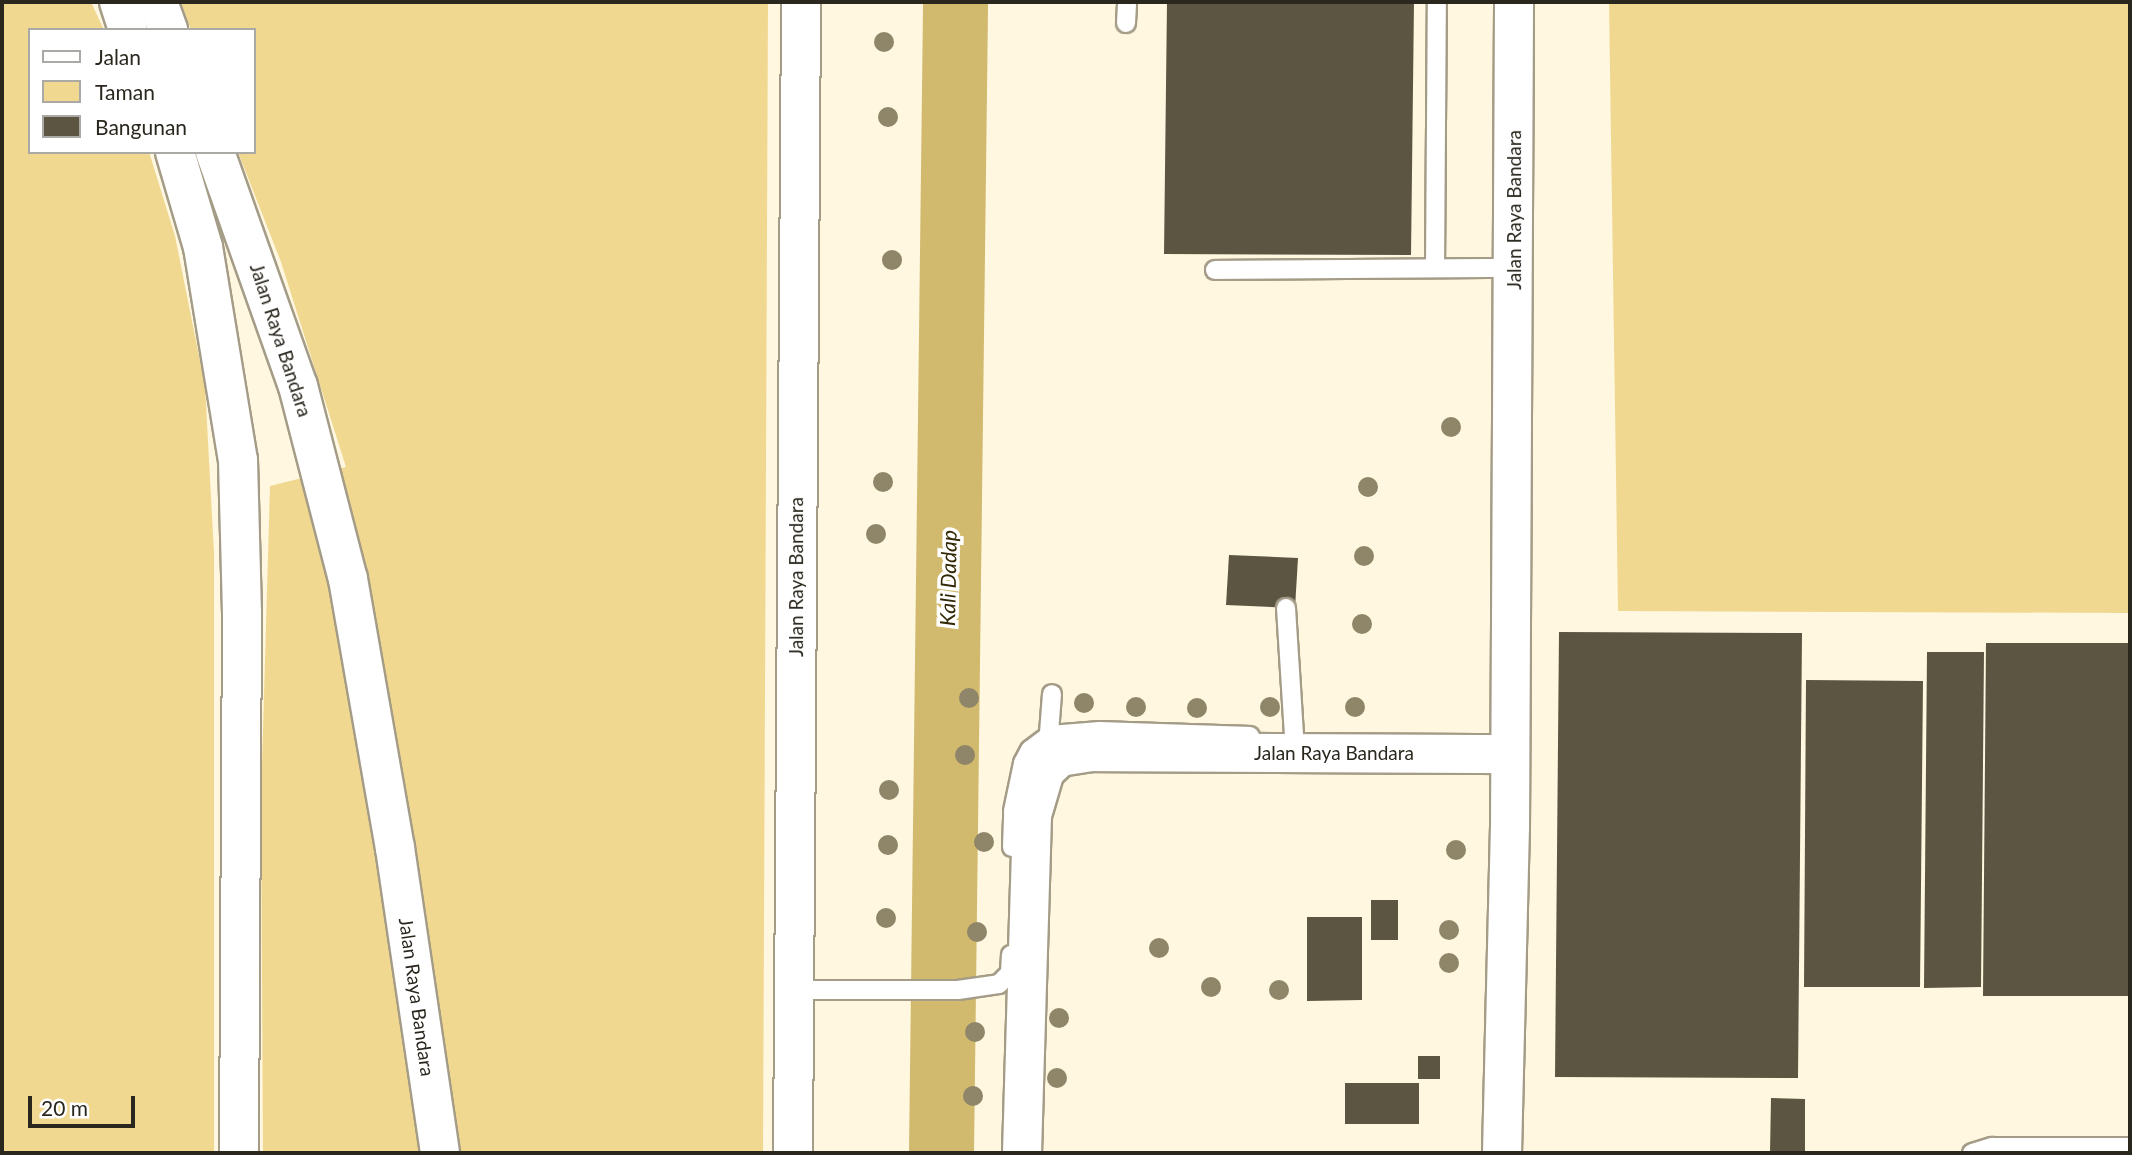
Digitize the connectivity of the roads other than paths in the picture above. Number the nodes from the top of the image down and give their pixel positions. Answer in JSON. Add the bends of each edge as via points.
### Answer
{"nodes":[{"id":1,"x":119,"y":2,"type":"edge"},
{"id":2,"x":158,"y":2,"type":"edge"},
{"id":3,"x":801,"y":2,"type":"edge"},
{"id":4,"x":1127,"y":2,"type":"edge"},
{"id":5,"x":1437,"y":2,"type":"edge"},
{"id":6,"x":1514,"y":2,"type":"edge"},
{"id":7,"x":1126,"y":23,"type":"dead end"},
{"id":8,"x":127,"y":28,"type":"edge"},
{"id":9,"x":167,"y":28,"type":"edge"},
{"id":10,"x":176,"y":154,"type":"edge"},
{"id":11,"x":216,"y":154,"type":"edge"},
{"id":12,"x":1435,"y":268,"type":"junction"},
{"id":13,"x":1514,"y":268,"type":"junction"},
{"id":14,"x":1215,"y":270,"type":"dead end"},
{"id":15,"x":1286,"y":608,"type":"dead end"},
{"id":16,"x":1052,"y":694,"type":"dead end"},
{"id":17,"x":1048,"y":753,"type":"junction"},
{"id":18,"x":1295,"y":753,"type":"junction"},
{"id":19,"x":1510,"y":754,"type":"junction"},
{"id":20,"x":793,"y":990,"type":"junction"},
{"id":21,"x":1506,"y":1146,"type":"edge"},
{"id":22,"x":2130,"y":1147,"type":"edge"},
{"id":23,"x":239,"y":1153,"type":"edge"},
{"id":24,"x":440,"y":1153,"type":"edge"},
{"id":25,"x":793,"y":1153,"type":"edge"},
{"id":26,"x":1022,"y":1153,"type":"edge"},
{"id":27,"x":1972,"y":1153,"type":"edge"}],
"edges":[{"from":1,"to":8,"type":"street"},
{"from":2,"to":9,"type":"street"},
{"from":3,"to":20,"type":"street","name":"Jalan Raya Bandara"},
{"from":4,"to":7,"type":"lane"},
{"from":5,"to":12,"type":"lane"},
{"from":6,"to":13,"type":"street","name":"Jalan Raya Bandara"},
{"from":10,"to":23,"type":"street","via":[[204,247],[238,460],[242,587]]},
{"from":11,"to":24,"type":"street","name":"Jalan Raya Bandara","via":[[298,386],[323,474],[367,673]]},
{"from":12,"to":13,"type":"lane"},
{"from":12,"to":14,"type":"lane"},
{"from":13,"to":19,"type":"street","name":"Jalan Raya Bandara"},
{"from":15,"to":18,"type":"lane"},
{"from":16,"to":17,"type":"lane"},
{"from":17,"to":18,"type":"street","name":"Jalan Raya Bandara","via":[[1060,757],[1074,753]]},
{"from":17,"to":20,"type":"lane","via":[[1030,750],[1017,784],[1010,973],[999,984],[958,990]]},
{"from":17,"to":26,"type":"street","via":[[1037,789],[1031,840]]},
{"from":18,"to":19,"type":"street","name":"Jalan Raya Bandara"},
{"from":19,"to":21,"type":"street","name":"Jalan Raya Bandara"},
{"from":20,"to":25,"type":"street","name":"Jalan Raya Bandara"},
{"from":22,"to":27,"type":"lane","via":[[1992,1147]]}]}
